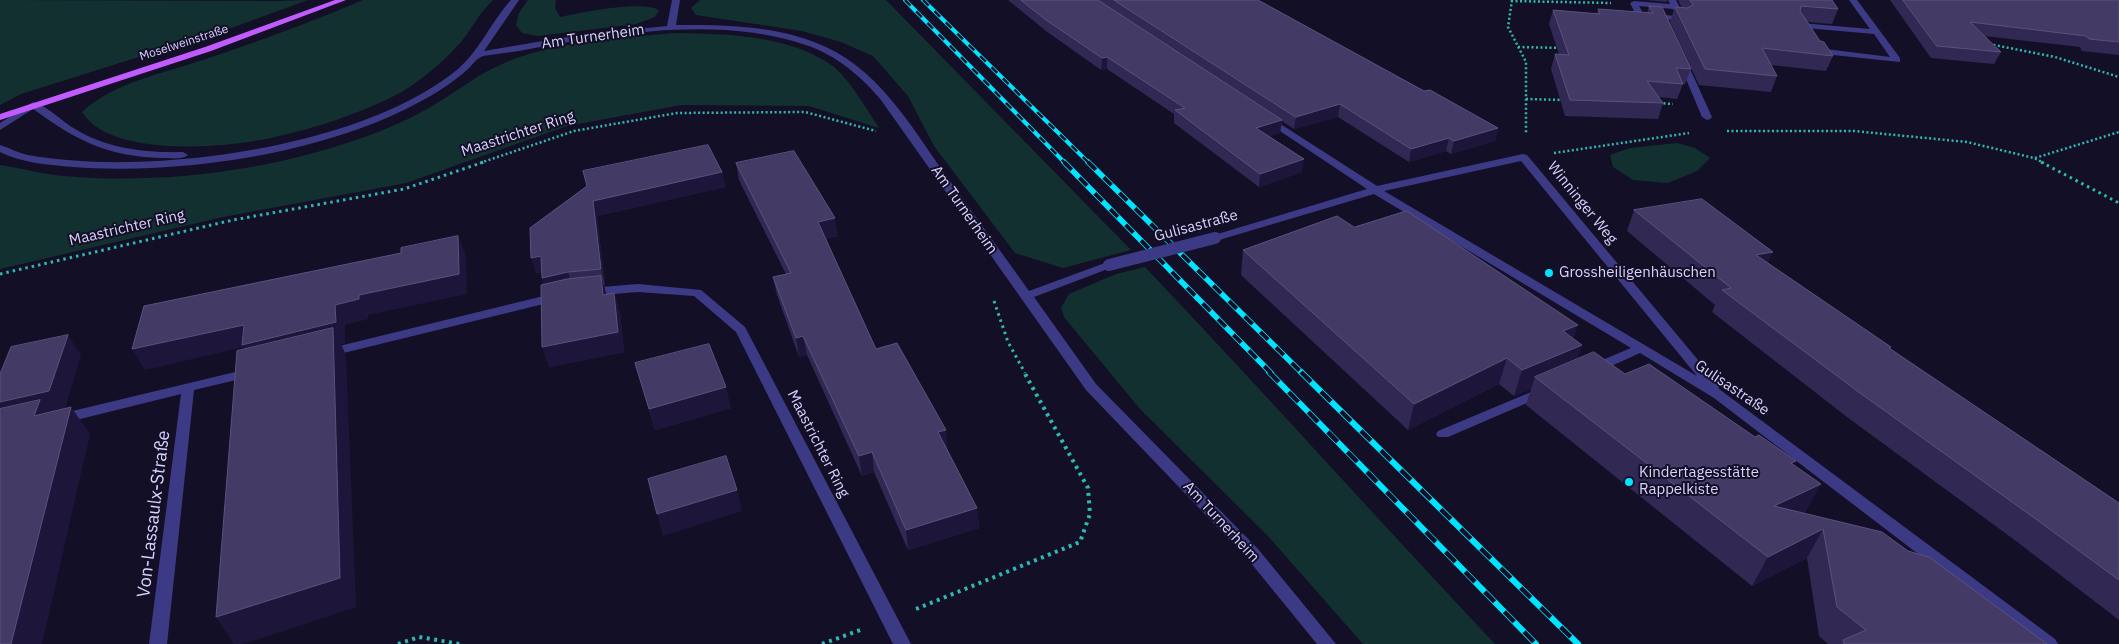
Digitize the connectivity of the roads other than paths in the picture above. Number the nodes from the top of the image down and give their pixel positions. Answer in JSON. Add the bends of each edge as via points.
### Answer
{"nodes":[{"id":1,"x":342,"y":0,"type":"edge"},
{"id":2,"x":515,"y":0,"type":"edge"},
{"id":3,"x":676,"y":0,"type":"edge"},
{"id":4,"x":1853,"y":0,"type":"edge"},
{"id":5,"x":1674,"y":3,"type":"edge"},
{"id":6,"x":671,"y":28,"type":"junction"},
{"id":7,"x":1876,"y":32,"type":"junction"},
{"id":8,"x":1677,"y":50,"type":"edge"},
{"id":9,"x":478,"y":54,"type":"junction"},
{"id":10,"x":33,"y":105,"type":"junction"},
{"id":11,"x":0,"y":113,"type":"edge"},
{"id":12,"x":1260,"y":114,"type":"edge"},
{"id":13,"x":0,"y":117,"type":"edge"},
{"id":14,"x":1707,"y":117,"type":"dead end"},
{"id":15,"x":0,"y":128,"type":"edge"},
{"id":16,"x":0,"y":148,"type":"edge"},
{"id":17,"x":250,"y":152,"type":"junction"},
{"id":18,"x":0,"y":153,"type":"edge"},
{"id":19,"x":12,"y":154,"type":"junction"},
{"id":20,"x":1523,"y":157,"type":"joint"},
{"id":21,"x":1375,"y":190,"type":"junction"},
{"id":22,"x":1026,"y":296,"type":"junction"},
{"id":23,"x":1639,"y":348,"type":"junction"},
{"id":24,"x":313,"y":357,"type":"edge"},
{"id":25,"x":265,"y":369,"type":"edge"},
{"id":26,"x":1577,"y":376,"type":"edge"},
{"id":27,"x":1559,"y":384,"type":"edge"},
{"id":28,"x":188,"y":388,"type":"junction"},
{"id":29,"x":1719,"y":395,"type":"junction"},
{"id":30,"x":47,"y":422,"type":"edge"},
{"id":31,"x":1443,"y":434,"type":"dead end"},
{"id":32,"x":158,"y":644,"type":"edge"},
{"id":33,"x":902,"y":644,"type":"edge"},
{"id":34,"x":1327,"y":644,"type":"edge"},
{"id":35,"x":2049,"y":644,"type":"edge"}],
"edges":[{"from":1,"to":10,"type":"main road","name":"Moselweinstraße","via":[[208,49]]},
{"from":2,"to":9,"type":"street"},
{"from":3,"to":6,"type":"street"},
{"from":4,"to":7,"type":"street"},
{"from":5,"to":5,"type":"street","via":[[1634,3],[1640,15],[1664,21],[1682,19]]},
{"from":6,"to":9,"type":"street","name":"Am Turnerheim","via":[[591,36]]},
{"from":6,"to":22,"type":"street","name":"Am Turnerheim","via":[[732,28],[772,34],[814,46],[847,62],[895,111]]},
{"from":7,"to":7,"type":"street","via":[[1897,60],[1818,52],[1800,25]]},
{"from":8,"to":14,"type":"street"},
{"from":9,"to":17,"type":"street","via":[[441,85],[400,107],[319,136]]},
{"from":10,"to":11,"type":"main road","name":"Moselweinstraße"},
{"from":10,"to":13,"type":"main road","name":"Moselweinstraße"},
{"from":10,"to":15,"type":"street"},
{"from":10,"to":17,"type":"street","via":[[67,129],[110,147],[173,155]]},
{"from":12,"to":21,"type":"street","name":"Gulisastraße"},
{"from":16,"to":19,"type":"street"},
{"from":17,"to":19,"type":"street","via":[[166,164],[116,167],[68,164]]},
{"from":18,"to":19,"type":"street"},
{"from":20,"to":21,"type":"street","name":"Gulisastraße"},
{"from":20,"to":29,"type":"street","name":"Winninger Weg"},
{"from":21,"to":22,"type":"street","name":"Gulisastraße","bridge":true,"via":[[1109,266]]},
{"from":21,"to":23,"type":"street","name":"Gulisastraße"},
{"from":22,"to":34,"type":"street","name":"Am Turnerheim","via":[[1091,387],[1252,552]]},
{"from":23,"to":26,"type":"street"},
{"from":23,"to":29,"type":"street","name":"Gulisastraße"},
{"from":24,"to":33,"type":"street","name":"Maastrichter Ring","via":[[573,293],[638,288],[698,294],[741,330]]},
{"from":25,"to":28,"type":"street"},
{"from":27,"to":31,"type":"street"},
{"from":28,"to":30,"type":"street"},
{"from":28,"to":32,"type":"street","name":"Von-Lassaulx-Straße"},
{"from":29,"to":35,"type":"street","name":"Gulisastraße"}]}
